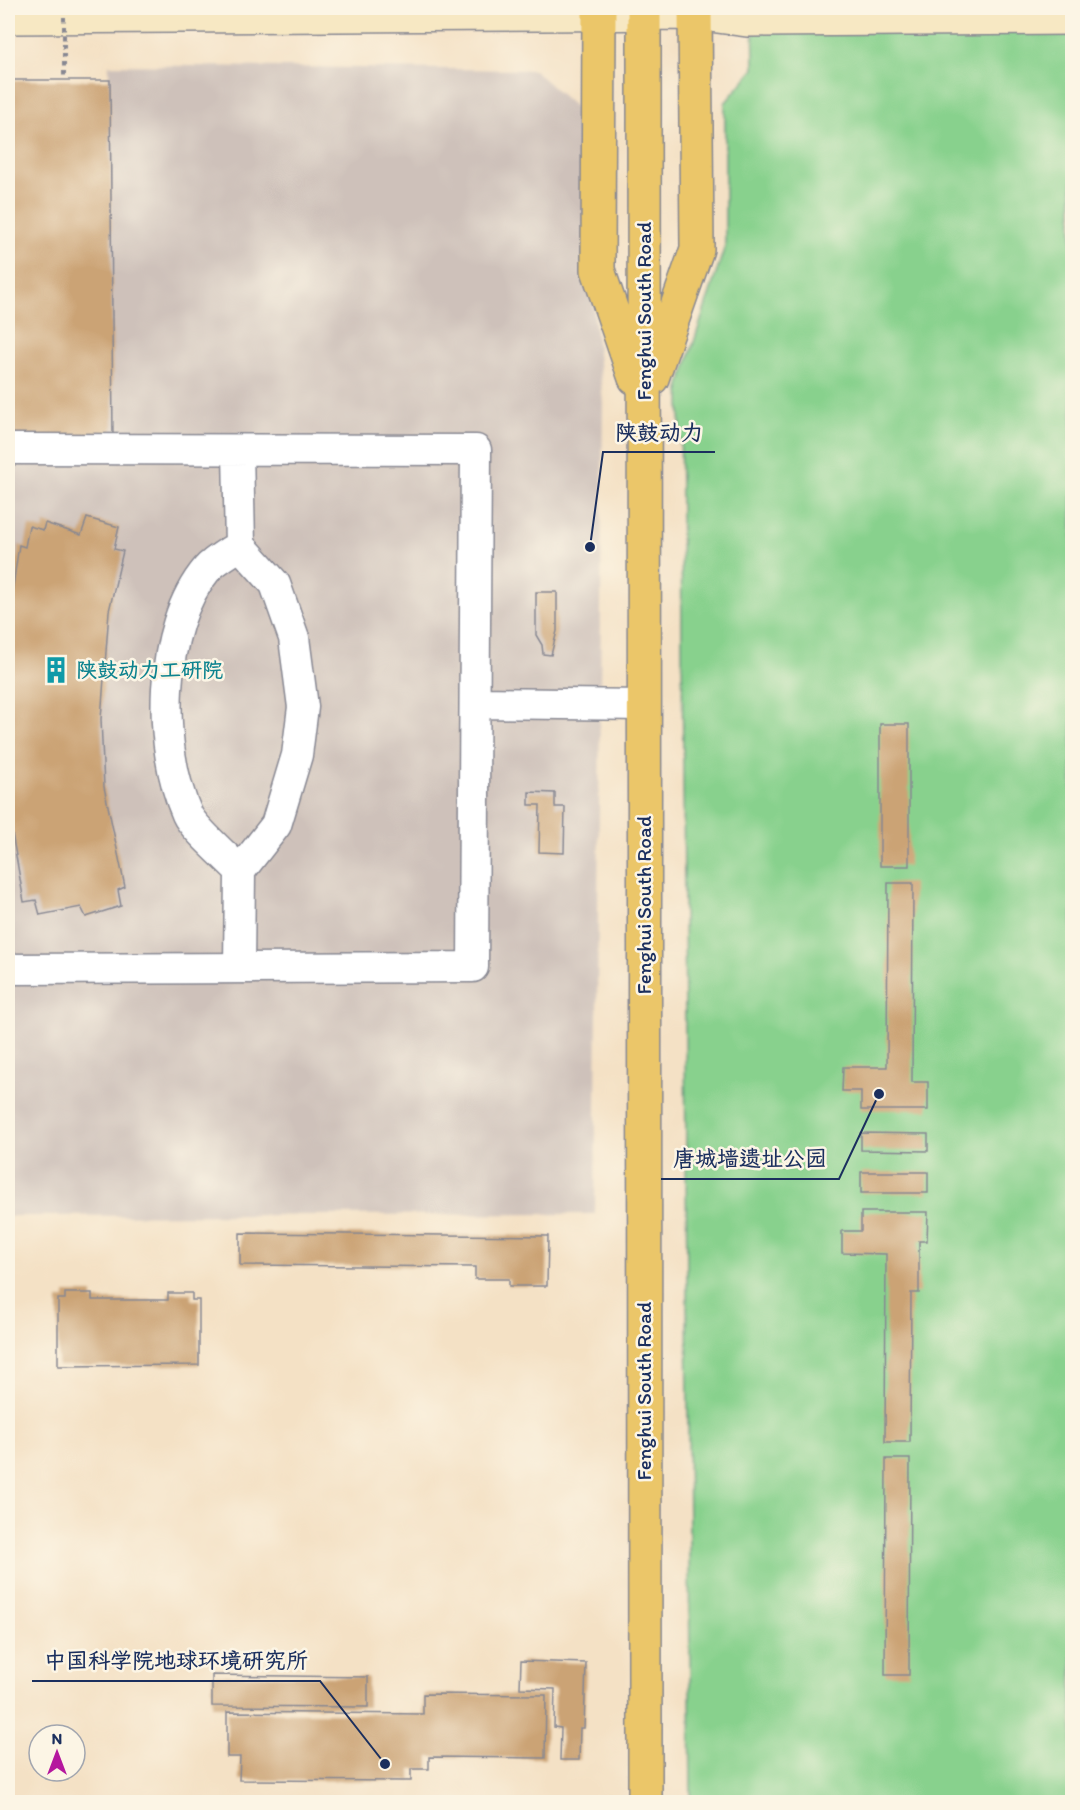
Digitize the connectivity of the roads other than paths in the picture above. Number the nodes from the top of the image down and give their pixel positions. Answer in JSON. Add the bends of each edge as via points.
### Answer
{"nodes":[{"id":1,"x":599,"y":10,"type":"edge"},
{"id":2,"x":644,"y":10,"type":"edge"},
{"id":3,"x":695,"y":10,"type":"edge"},
{"id":4,"x":8,"y":17,"type":"edge"},
{"id":5,"x":1072,"y":18,"type":"edge"},
{"id":6,"x":644,"y":403,"type":"junction"},
{"id":7,"x":8,"y":449,"type":"edge"},
{"id":8,"x":238,"y":451,"type":"junction"},
{"id":9,"x":240,"y":545,"type":"junction"},
{"id":10,"x":475,"y":703,"type":"junction"},
{"id":11,"x":644,"y":705,"type":"junction"},
{"id":12,"x":240,"y":871,"type":"junction"},
{"id":13,"x":239,"y":968,"type":"junction"},
{"id":14,"x":8,"y":969,"type":"edge"},
{"id":15,"x":645,"y":1803,"type":"edge"}],
"edges":[{"from":1,"to":2,"type":"street"},
{"from":1,"to":4,"type":"street"},
{"from":1,"to":6,"type":"main road","via":[[598,270]]},
{"from":2,"to":3,"type":"street"},
{"from":2,"to":6,"type":"main road","name":"Fenghui South Road"},
{"from":3,"to":5,"type":"street","via":[[747,20]]},
{"from":3,"to":6,"type":"main road","via":[[697,249]]},
{"from":6,"to":11,"type":"main road","name":"Fenghui South Road"},
{"from":7,"to":8,"type":"street"},
{"from":8,"to":9,"type":"street"},
{"from":8,"to":10,"type":"street","via":[[476,450]]},
{"from":9,"to":12,"type":"street","via":[[275,584],[294,638],[303,707],[297,755],[276,825]]},
{"from":9,"to":12,"type":"street","via":[[207,568],[183,609],[170,653],[167,705],[172,764],[188,816]]},
{"from":10,"to":11,"type":"street"},
{"from":10,"to":13,"type":"street","via":[[473,967]]},
{"from":11,"to":15,"type":"main road","name":"Fenghui South Road"},
{"from":12,"to":13,"type":"street"},
{"from":13,"to":14,"type":"street"}]}
